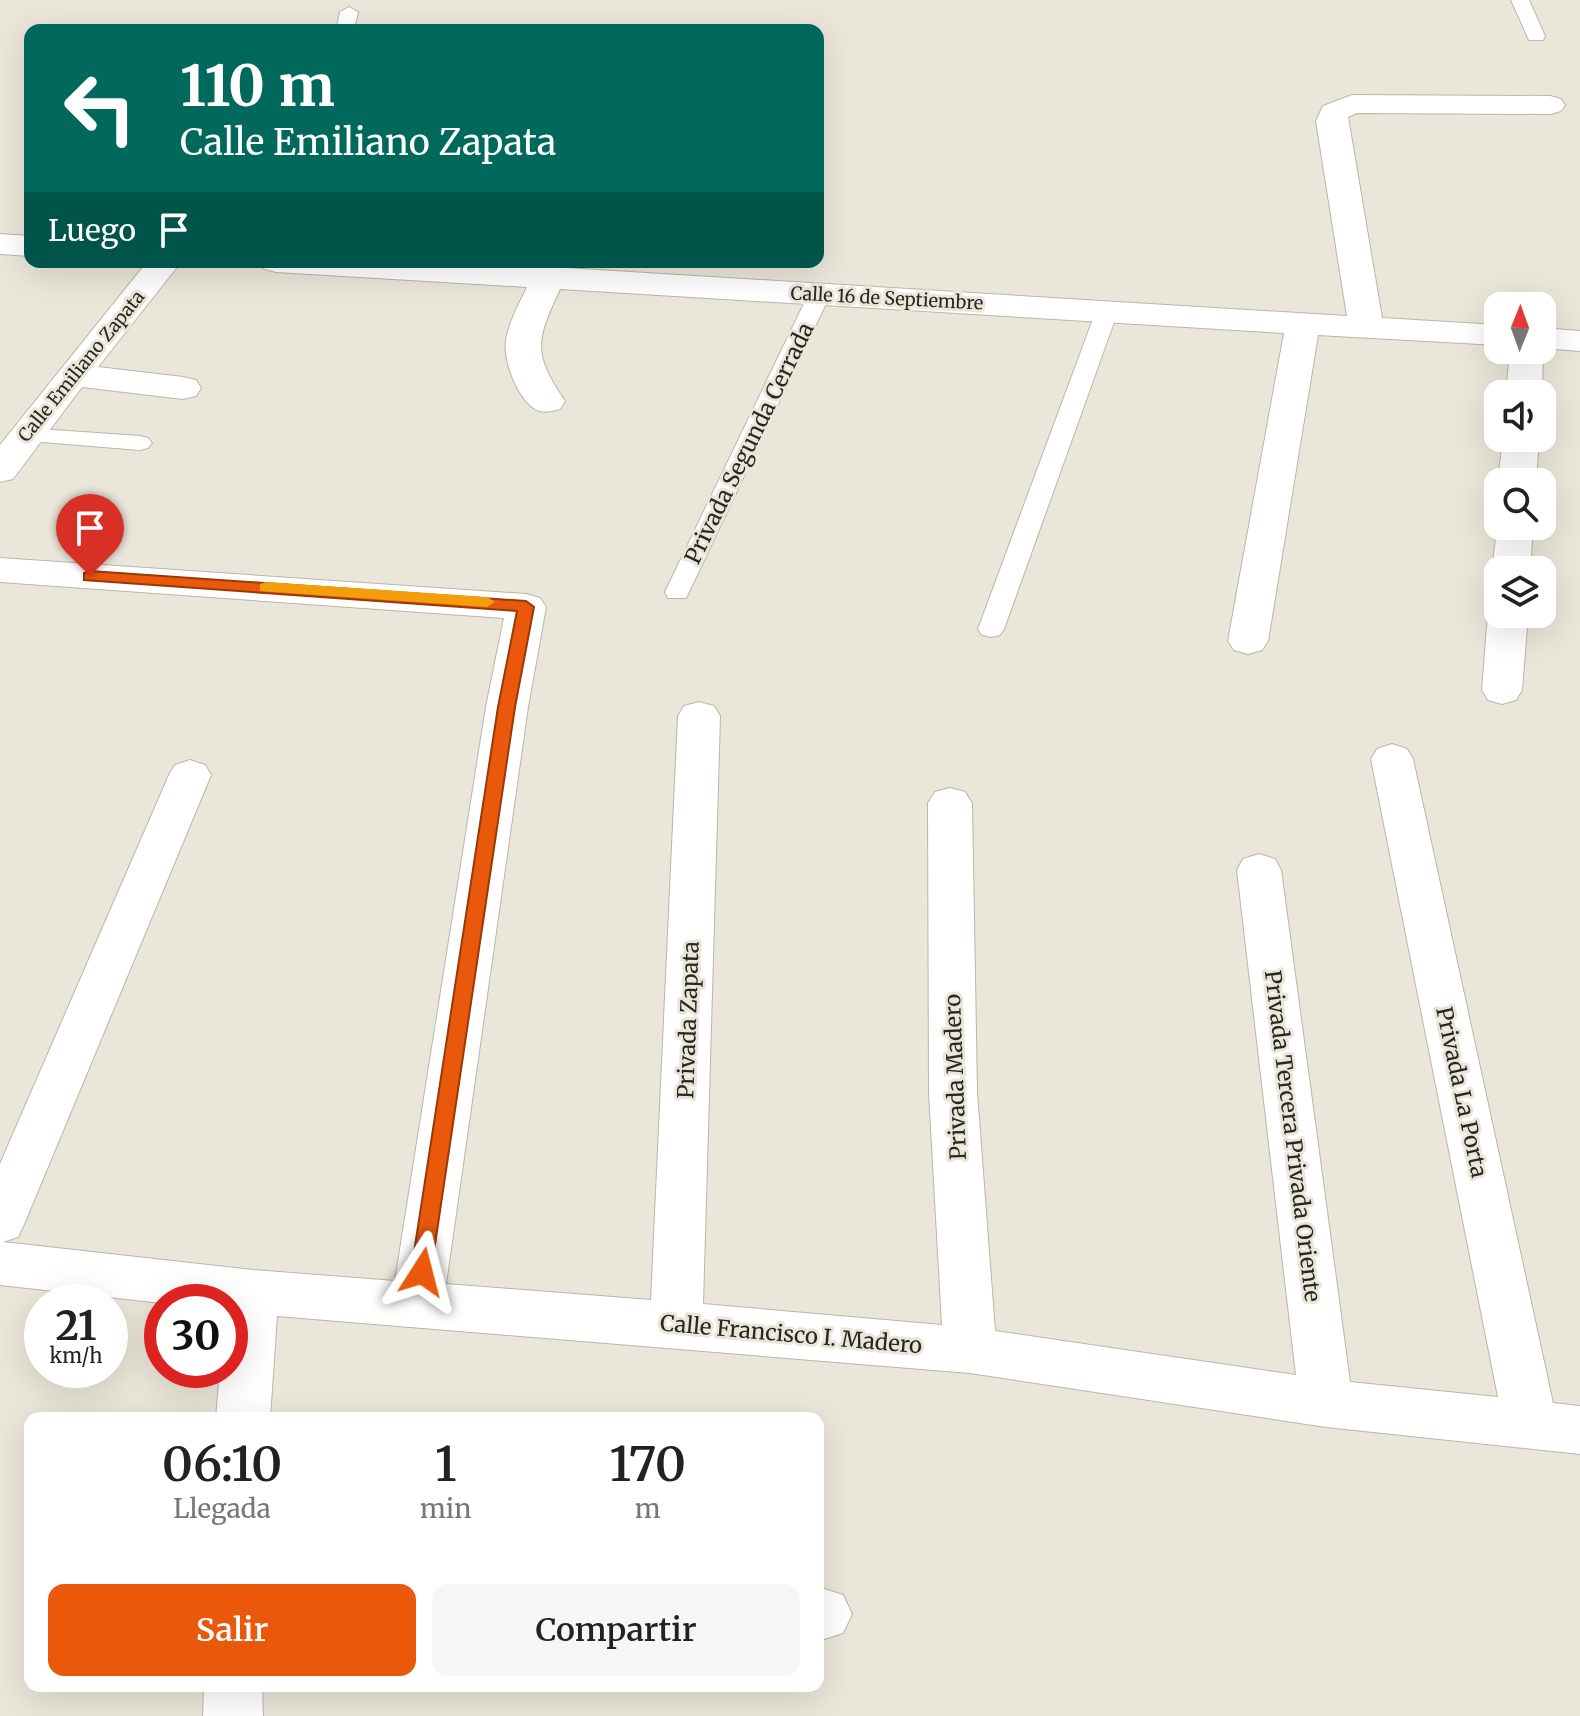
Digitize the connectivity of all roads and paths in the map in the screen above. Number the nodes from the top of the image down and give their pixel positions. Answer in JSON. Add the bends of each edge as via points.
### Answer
{"nodes":[{"id":1,"x":1520,"y":0,"type":"edge"},
{"id":2,"x":1536,"y":36,"type":"dead end"},
{"id":3,"x":1550,"y":105,"type":"dead end"},
{"id":4,"x":0,"y":244,"type":"edge"},
{"id":5,"x":24,"y":246,"type":"edge"},
{"id":6,"x":159,"y":268,"type":"edge"},
{"id":7,"x":484,"y":268,"type":"edge"},
{"id":8,"x":549,"y":270,"type":"edge"},
{"id":9,"x":820,"y":293,"type":"junction"},
{"id":10,"x":1107,"y":311,"type":"junction"},
{"id":11,"x":1303,"y":323,"type":"junction"},
{"id":12,"x":1366,"y":326,"type":"junction"},
{"id":13,"x":1484,"y":334,"type":"edge"},
{"id":14,"x":1556,"y":339,"type":"edge"},
{"id":15,"x":1580,"y":341,"type":"edge"},
{"id":16,"x":74,"y":375,"type":"junction"},
{"id":17,"x":183,"y":388,"type":"dead end"},
{"id":18,"x":547,"y":401,"type":"dead end"},
{"id":19,"x":25,"y":435,"type":"junction"},
{"id":20,"x":140,"y":443,"type":"dead end"},
{"id":21,"x":0,"y":471,"type":"edge"},
{"id":22,"x":0,"y":570,"type":"edge"},
{"id":23,"x":677,"y":592,"type":"dead end"},
{"id":24,"x":1507,"y":628,"type":"edge"},
{"id":25,"x":991,"y":629,"type":"dead end"},
{"id":26,"x":1248,"y":641,"type":"dead end"},
{"id":27,"x":1502,"y":690,"type":"dead end"},
{"id":28,"x":699,"y":716,"type":"dead end"},
{"id":29,"x":1392,"y":759,"type":"dead end"},
{"id":30,"x":190,"y":775,"type":"dead end"},
{"id":31,"x":950,"y":803,"type":"dead end"},
{"id":32,"x":1259,"y":870,"type":"dead end"},
{"id":33,"x":0,"y":1222,"type":"edge"},
{"id":34,"x":0,"y":1263,"type":"edge"},
{"id":35,"x":253,"y":1292,"type":"junction"},
{"id":36,"x":417,"y":1303,"type":"junction"},
{"id":37,"x":676,"y":1324,"type":"junction"},
{"id":38,"x":970,"y":1350,"type":"junction"},
{"id":39,"x":1326,"y":1403,"type":"junction"},
{"id":40,"x":243,"y":1412,"type":"edge"},
{"id":41,"x":1556,"y":1428,"type":"edge"},
{"id":42,"x":233,"y":1692,"type":"edge"},
{"id":43,"x":233,"y":1716,"type":"edge"}],
"edges":[{"from":1,"to":2,"type":"lane"},
{"from":3,"to":12,"type":"street","via":[[1352,104],[1334,112],[1331,121]]},
{"from":4,"to":5,"type":"street"},
{"from":6,"to":16,"type":"street","name":"Calle Emiliano Zapata"},
{"from":7,"to":8,"type":"street","name":"Calle 16 de Septiembre"},
{"from":8,"to":9,"type":"street","name":"Calle 16 de Septiembre"},
{"from":8,"to":18,"type":"street","via":[[525,329],[522,352],[528,380]]},
{"from":9,"to":10,"type":"street","name":"Calle 16 de Septiembre"},
{"from":9,"to":23,"type":"lane","name":"Privada Segunda Cerrada"},
{"from":10,"to":11,"type":"street","name":"Calle 16 de Septiembre"},
{"from":10,"to":25,"type":"lane"},
{"from":11,"to":12,"type":"street","name":"Calle 16 de Septiembre"},
{"from":11,"to":26,"type":"street"},
{"from":12,"to":13,"type":"street","name":"Calle 16 de Septiembre"},
{"from":14,"to":15,"type":"street"},
{"from":16,"to":17,"type":"street"},
{"from":16,"to":19,"type":"street","name":"Calle Emiliano Zapata"},
{"from":19,"to":20,"type":"lane"},
{"from":19,"to":21,"type":"street","name":"Calle Emiliano Zapata"},
{"from":22,"to":36,"type":"street","via":[[526,607]]},
{"from":24,"to":27,"type":"street"},
{"from":28,"to":37,"type":"street","name":"Privada Zapata"},
{"from":29,"to":41,"type":"street","name":"Privada La Porta"},
{"from":30,"to":33,"type":"street"},
{"from":31,"to":38,"type":"street","name":"Privada Madero","via":[[953,1092]]},
{"from":32,"to":39,"type":"street","name":"Privada Tercera Privada Oriente"},
{"from":34,"to":35,"type":"street","name":"Calle Francisco I. Madero"},
{"from":35,"to":36,"type":"street","name":"Calle Francisco I. Madero"},
{"from":35,"to":40,"type":"street"},
{"from":36,"to":37,"type":"street","name":"Calle Francisco I. Madero"},
{"from":37,"to":38,"type":"street","name":"Calle Francisco I. Madero"},
{"from":38,"to":39,"type":"street","name":"Calle Francisco I. Madero"},
{"from":39,"to":41,"type":"street","name":"Calle Francisco I. Madero"},
{"from":42,"to":43,"type":"street"}]}
